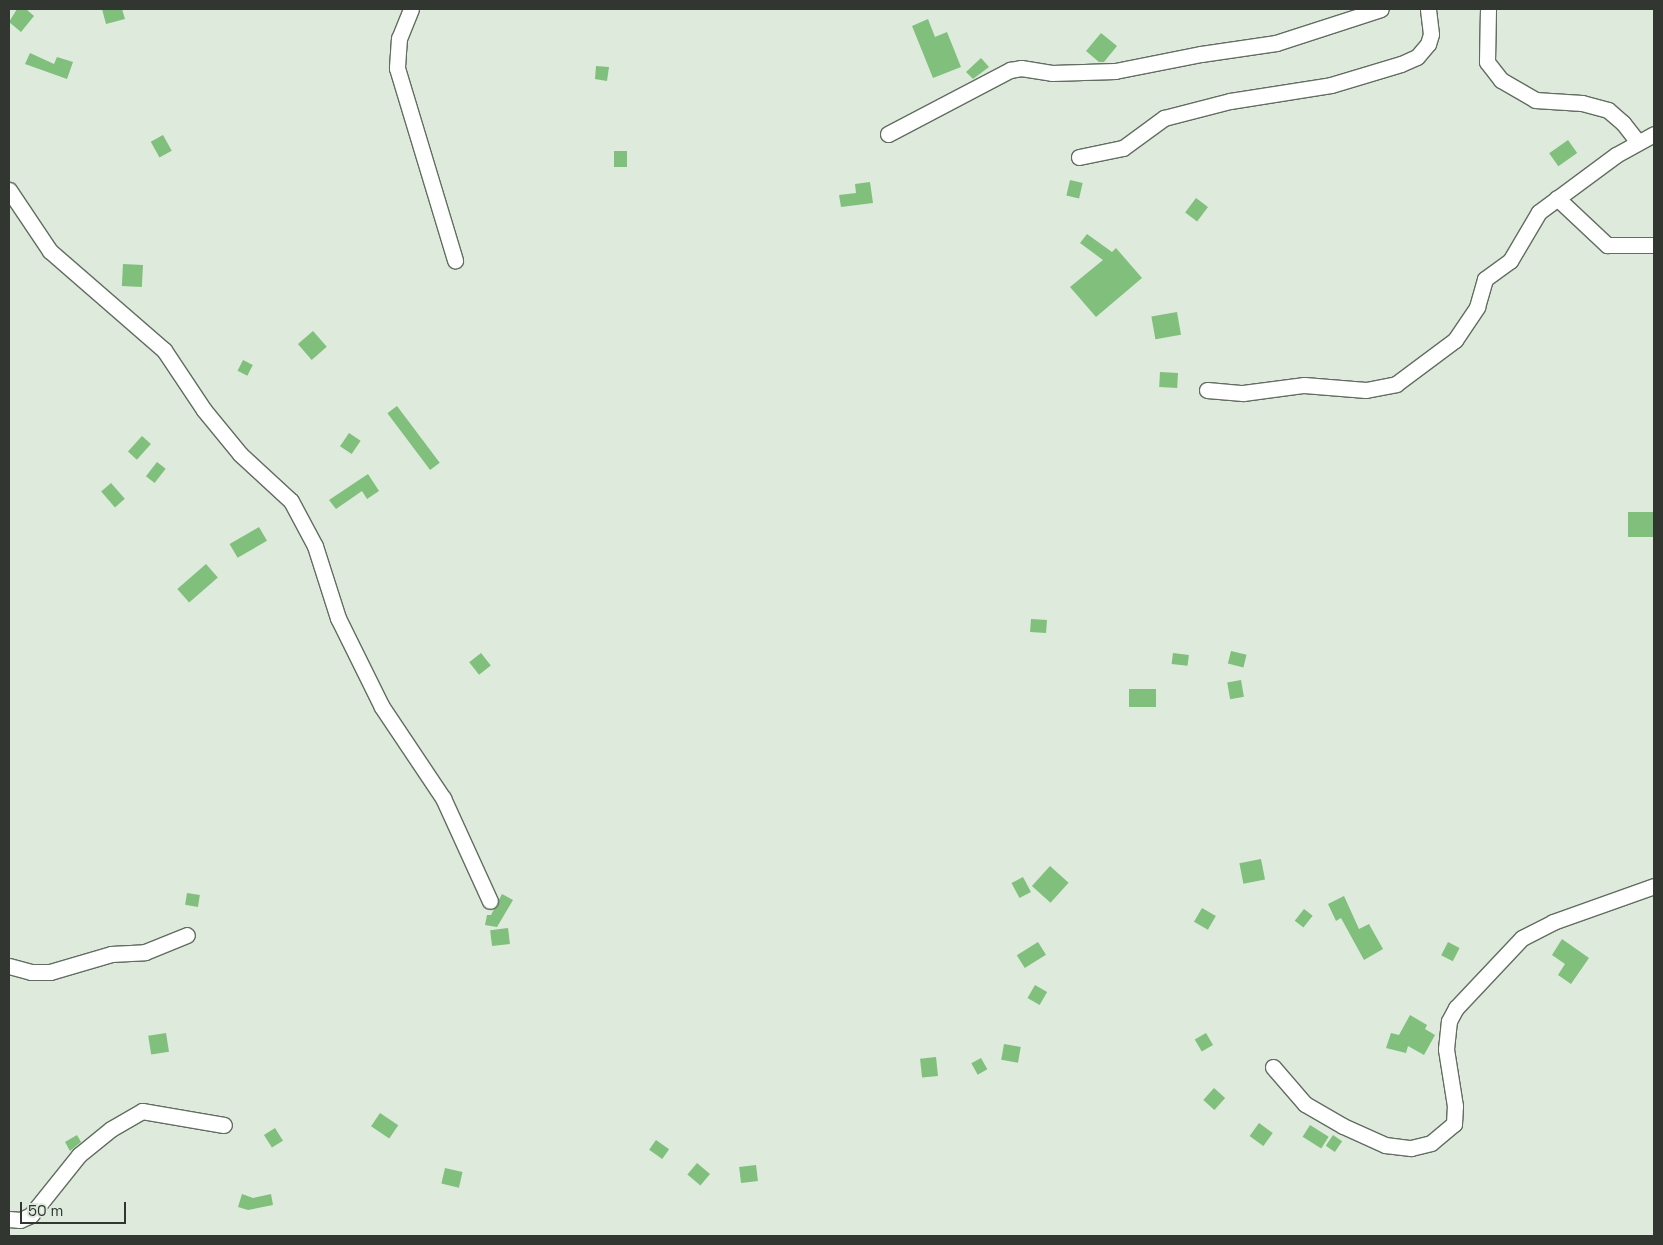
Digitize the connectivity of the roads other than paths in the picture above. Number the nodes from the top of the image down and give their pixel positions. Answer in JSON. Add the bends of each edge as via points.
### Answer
{"nodes":[{"id":1,"x":411,"y":9,"type":"edge"},
{"id":2,"x":1381,"y":9,"type":"edge"},
{"id":3,"x":1428,"y":9,"type":"edge"},
{"id":4,"x":1488,"y":9,"type":"edge"},
{"id":5,"x":888,"y":134,"type":"dead end"},
{"id":6,"x":1654,"y":134,"type":"edge"},
{"id":7,"x":1637,"y":140,"type":"junction"},
{"id":8,"x":1079,"y":157,"type":"dead end"},
{"id":9,"x":9,"y":190,"type":"edge"},
{"id":10,"x":1558,"y":198,"type":"junction"},
{"id":11,"x":1654,"y":245,"type":"edge"},
{"id":12,"x":455,"y":260,"type":"dead end"},
{"id":13,"x":1207,"y":390,"type":"dead end"},
{"id":14,"x":1654,"y":886,"type":"edge"},
{"id":15,"x":490,"y":901,"type":"dead end"},
{"id":16,"x":187,"y":935,"type":"dead end"},
{"id":17,"x":9,"y":966,"type":"edge"},
{"id":18,"x":1273,"y":1067,"type":"dead end"},
{"id":19,"x":224,"y":1125,"type":"dead end"},
{"id":20,"x":9,"y":1219,"type":"edge"}],
"edges":[{"from":1,"to":12,"type":"street","via":[[399,38],[397,68]]},
{"from":2,"to":5,"type":"street","via":[[1276,43],[1115,72],[1010,70]]},
{"from":3,"to":8,"type":"street","via":[[1431,34],[1428,44],[1417,57],[1401,64],[1331,85],[1230,101],[1164,118],[1123,148]]},
{"from":4,"to":7,"type":"street","via":[[1487,62],[1501,80],[1535,100],[1582,103],[1608,110]]},
{"from":6,"to":7,"type":"street"},
{"from":7,"to":10,"type":"street"},
{"from":9,"to":15,"type":"street","via":[[50,251],[164,350],[204,410],[240,454],[291,501],[315,546],[338,618],[382,706],[443,798]]},
{"from":10,"to":11,"type":"street","via":[[1607,245],[1617,248]]},
{"from":10,"to":13,"type":"street","via":[[1531,222],[1510,261],[1485,279],[1477,307],[1455,340],[1396,384],[1366,390],[1304,385],[1243,394]]},
{"from":14,"to":18,"type":"street","via":[[1552,922],[1522,938],[1456,1008],[1449,1021],[1446,1049],[1455,1106],[1454,1124],[1431,1143],[1411,1148],[1386,1146],[1343,1126],[1305,1104]]},
{"from":16,"to":17,"type":"street","via":[[146,952],[111,954],[50,972],[30,972]]},
{"from":19,"to":20,"type":"street","via":[[142,1111],[111,1129],[79,1155],[31,1216]]}]}
